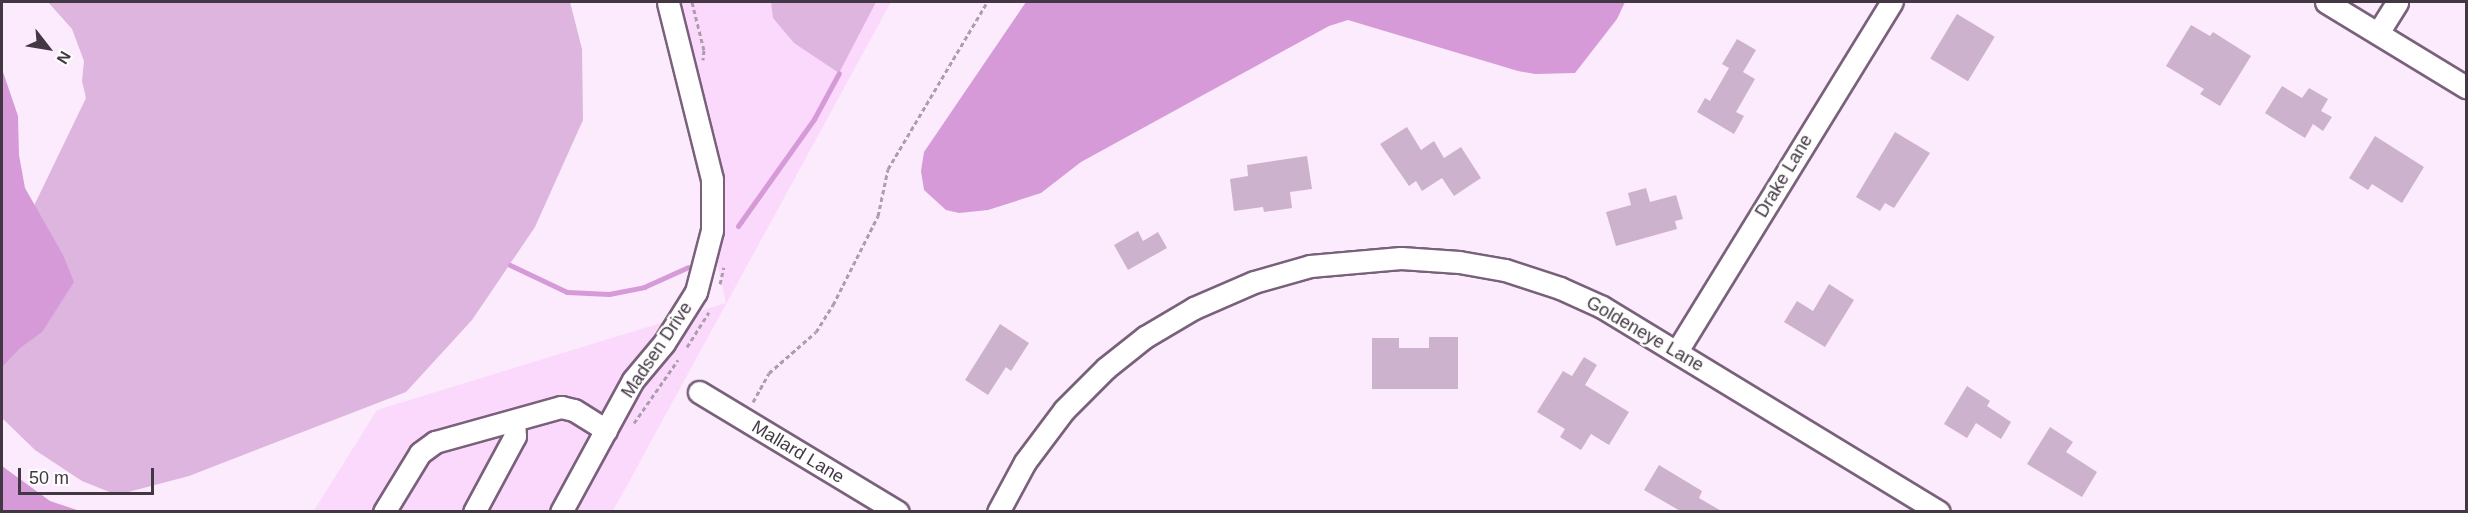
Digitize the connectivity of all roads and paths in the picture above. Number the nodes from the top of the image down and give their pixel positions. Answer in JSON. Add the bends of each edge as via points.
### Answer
{"nodes":[{"id":1,"x":668,"y":2,"type":"edge"},
{"id":2,"x":987,"y":2,"type":"edge"},
{"id":3,"x":1892,"y":2,"type":"edge"},
{"id":4,"x":2326,"y":2,"type":"edge"},
{"id":5,"x":2397,"y":2,"type":"edge"},
{"id":6,"x":2378,"y":33,"type":"junction"},
{"id":7,"x":2466,"y":87,"type":"edge"},
{"id":8,"x":1677,"y":351,"type":"junction"},
{"id":9,"x":699,"y":392,"type":"dead end"},
{"id":10,"x":744,"y":419,"type":"junction"},
{"id":11,"x":514,"y":421,"type":"junction"},
{"id":12,"x":606,"y":430,"type":"junction"},
{"id":13,"x":384,"y":512,"type":"edge"},
{"id":14,"x":474,"y":512,"type":"edge"},
{"id":15,"x":561,"y":512,"type":"edge"},
{"id":16,"x":898,"y":512,"type":"edge"},
{"id":17,"x":998,"y":512,"type":"edge"},
{"id":18,"x":1940,"y":512,"type":"edge"}],
"edges":[{"from":1,"to":12,"type":"street","name":"Madsen Drive","via":[[712,179],[712,230],[696,292],[664,343],[633,380]]},
{"from":2,"to":10,"type":"path","via":[[888,169],[878,216],[833,305],[816,332],[769,374]]},
{"from":3,"to":8,"type":"street","name":"Drake Lane"},
{"from":4,"to":6,"type":"street"},
{"from":5,"to":6,"type":"street"},
{"from":6,"to":7,"type":"street"},
{"from":8,"to":17,"type":"street","name":"Goldeneye Lane","via":[[1593,303],[1505,270],[1401,258],[1316,265],[1239,288],[1194,308],[1145,337],[1106,368],[1064,410],[1025,462]]},
{"from":8,"to":18,"type":"street","name":"Goldeneye Lane"},
{"from":9,"to":10,"type":"street","name":"Mallard Lane"},
{"from":10,"to":16,"type":"street","name":"Mallard Lane"},
{"from":11,"to":12,"type":"street","via":[[561,407],[574,410]]},
{"from":11,"to":13,"type":"street","via":[[428,446]]},
{"from":11,"to":14,"type":"street","via":[[515,436]]},
{"from":12,"to":15,"type":"street","name":"Madsen Drive"}]}
